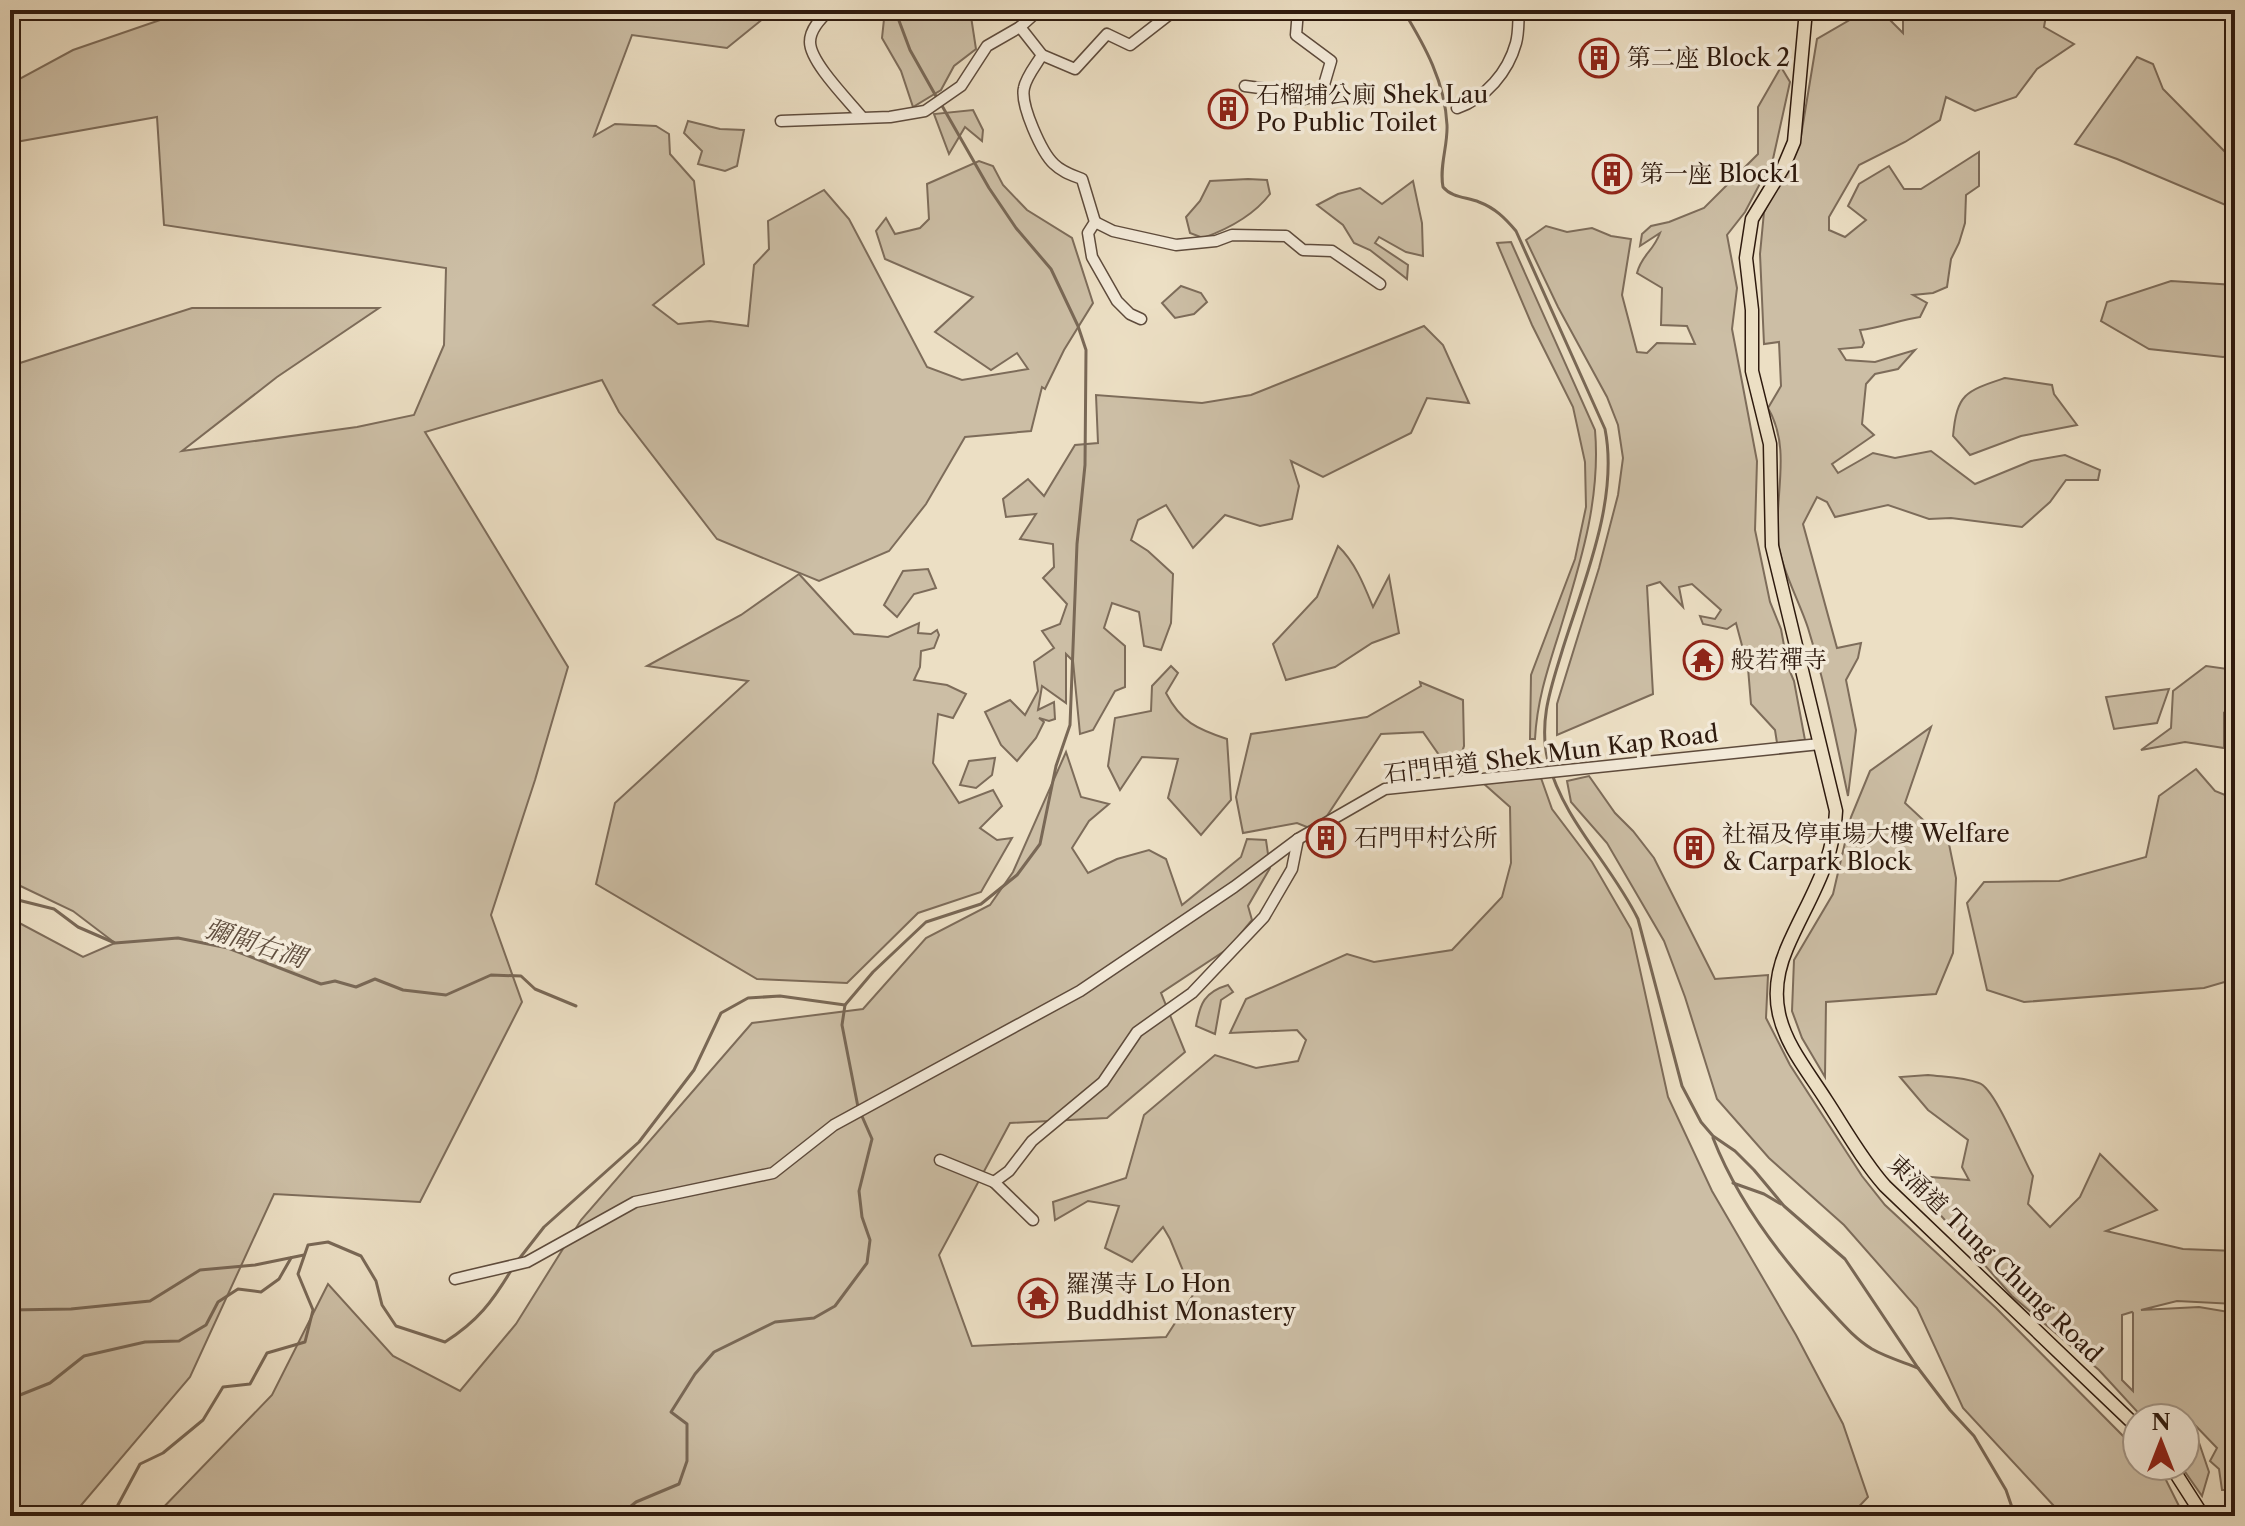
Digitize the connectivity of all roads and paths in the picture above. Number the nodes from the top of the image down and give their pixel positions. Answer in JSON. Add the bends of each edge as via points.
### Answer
{"nodes":[{"id":1,"x":830,"y":10,"type":"edge"},
{"id":2,"x":1039,"y":10,"type":"edge"},
{"id":3,"x":1175,"y":10,"type":"edge"},
{"id":4,"x":1298,"y":10,"type":"edge"},
{"id":5,"x":1519,"y":10,"type":"edge"},
{"id":6,"x":1806,"y":10,"type":"edge"},
{"id":7,"x":1020,"y":27,"type":"junction"},
{"id":8,"x":1042,"y":55,"type":"junction"},
{"id":9,"x":1245,"y":86,"type":"dead end"},
{"id":10,"x":1457,"y":108,"type":"dead end"},
{"id":11,"x":861,"y":116,"type":"junction"},
{"id":12,"x":781,"y":121,"type":"dead end"},
{"id":13,"x":1095,"y":222,"type":"junction"},
{"id":14,"x":1380,"y":284,"type":"dead end"},
{"id":15,"x":1141,"y":319,"type":"dead end"},
{"id":16,"x":1820,"y":744,"type":"junction"},
{"id":17,"x":1298,"y":839,"type":"junction"},
{"id":18,"x":940,"y":1160,"type":"dead end"},
{"id":19,"x":994,"y":1182,"type":"junction"},
{"id":20,"x":1033,"y":1220,"type":"dead end"},
{"id":21,"x":455,"y":1279,"type":"dead end"},
{"id":22,"x":2121,"y":1412,"type":"edge"},
{"id":23,"x":2181,"y":1482,"type":"edge"},
{"id":24,"x":2203,"y":1516,"type":"edge"}],
"edges":[{"from":1,"to":11,"type":"street","via":[[818,22],[810,44]]},
{"from":2,"to":7,"type":"street"},
{"from":3,"to":8,"type":"street","via":[[1130,45],[1107,34],[1075,69]]},
{"from":4,"to":9,"type":"street","via":[[1296,35],[1331,61],[1321,95],[1300,100],[1289,92]]},
{"from":5,"to":10,"type":"street","via":[[1509,61],[1485,93]]},
{"from":6,"to":16,"type":"main road","name":"東涌道 Tung Chung Road","via":[[1794,142],[1752,219],[1746,258],[1752,371],[1771,455],[1772,546]]},
{"from":7,"to":8,"type":"street"},
{"from":7,"to":11,"type":"street","via":[[987,46],[961,86],[933,107],[918,114]]},
{"from":8,"to":13,"type":"street","via":[[1024,85],[1027,114],[1050,161],[1082,179]]},
{"from":11,"to":12,"type":"street"},
{"from":13,"to":14,"type":"street","via":[[1176,245],[1232,235],[1286,236],[1303,250],[1332,251]]},
{"from":13,"to":15,"type":"street","via":[[1088,233],[1092,257],[1117,301]]},
{"from":16,"to":17,"type":"street","name":"石門甲道 Shek Mun Kap Road","via":[[1385,789]]},
{"from":16,"to":22,"type":"main road","name":"東涌道 Tung Chung Road","via":[[1834,799],[1834,838],[1828,863],[1780,968],[1777,998],[1785,1032],[1885,1186]]},
{"from":17,"to":19,"type":"street","via":[[1292,869],[1264,917],[1192,993],[1137,1032],[1103,1082],[1032,1141]]},
{"from":17,"to":21,"type":"street","name":"石門甲道 Shek Mun Kap Road","via":[[1080,991],[834,1125],[773,1173],[635,1202],[527,1262]]},
{"from":18,"to":19,"type":"street"},
{"from":19,"to":20,"type":"street"},
{"from":23,"to":24,"type":"main road"}]}
